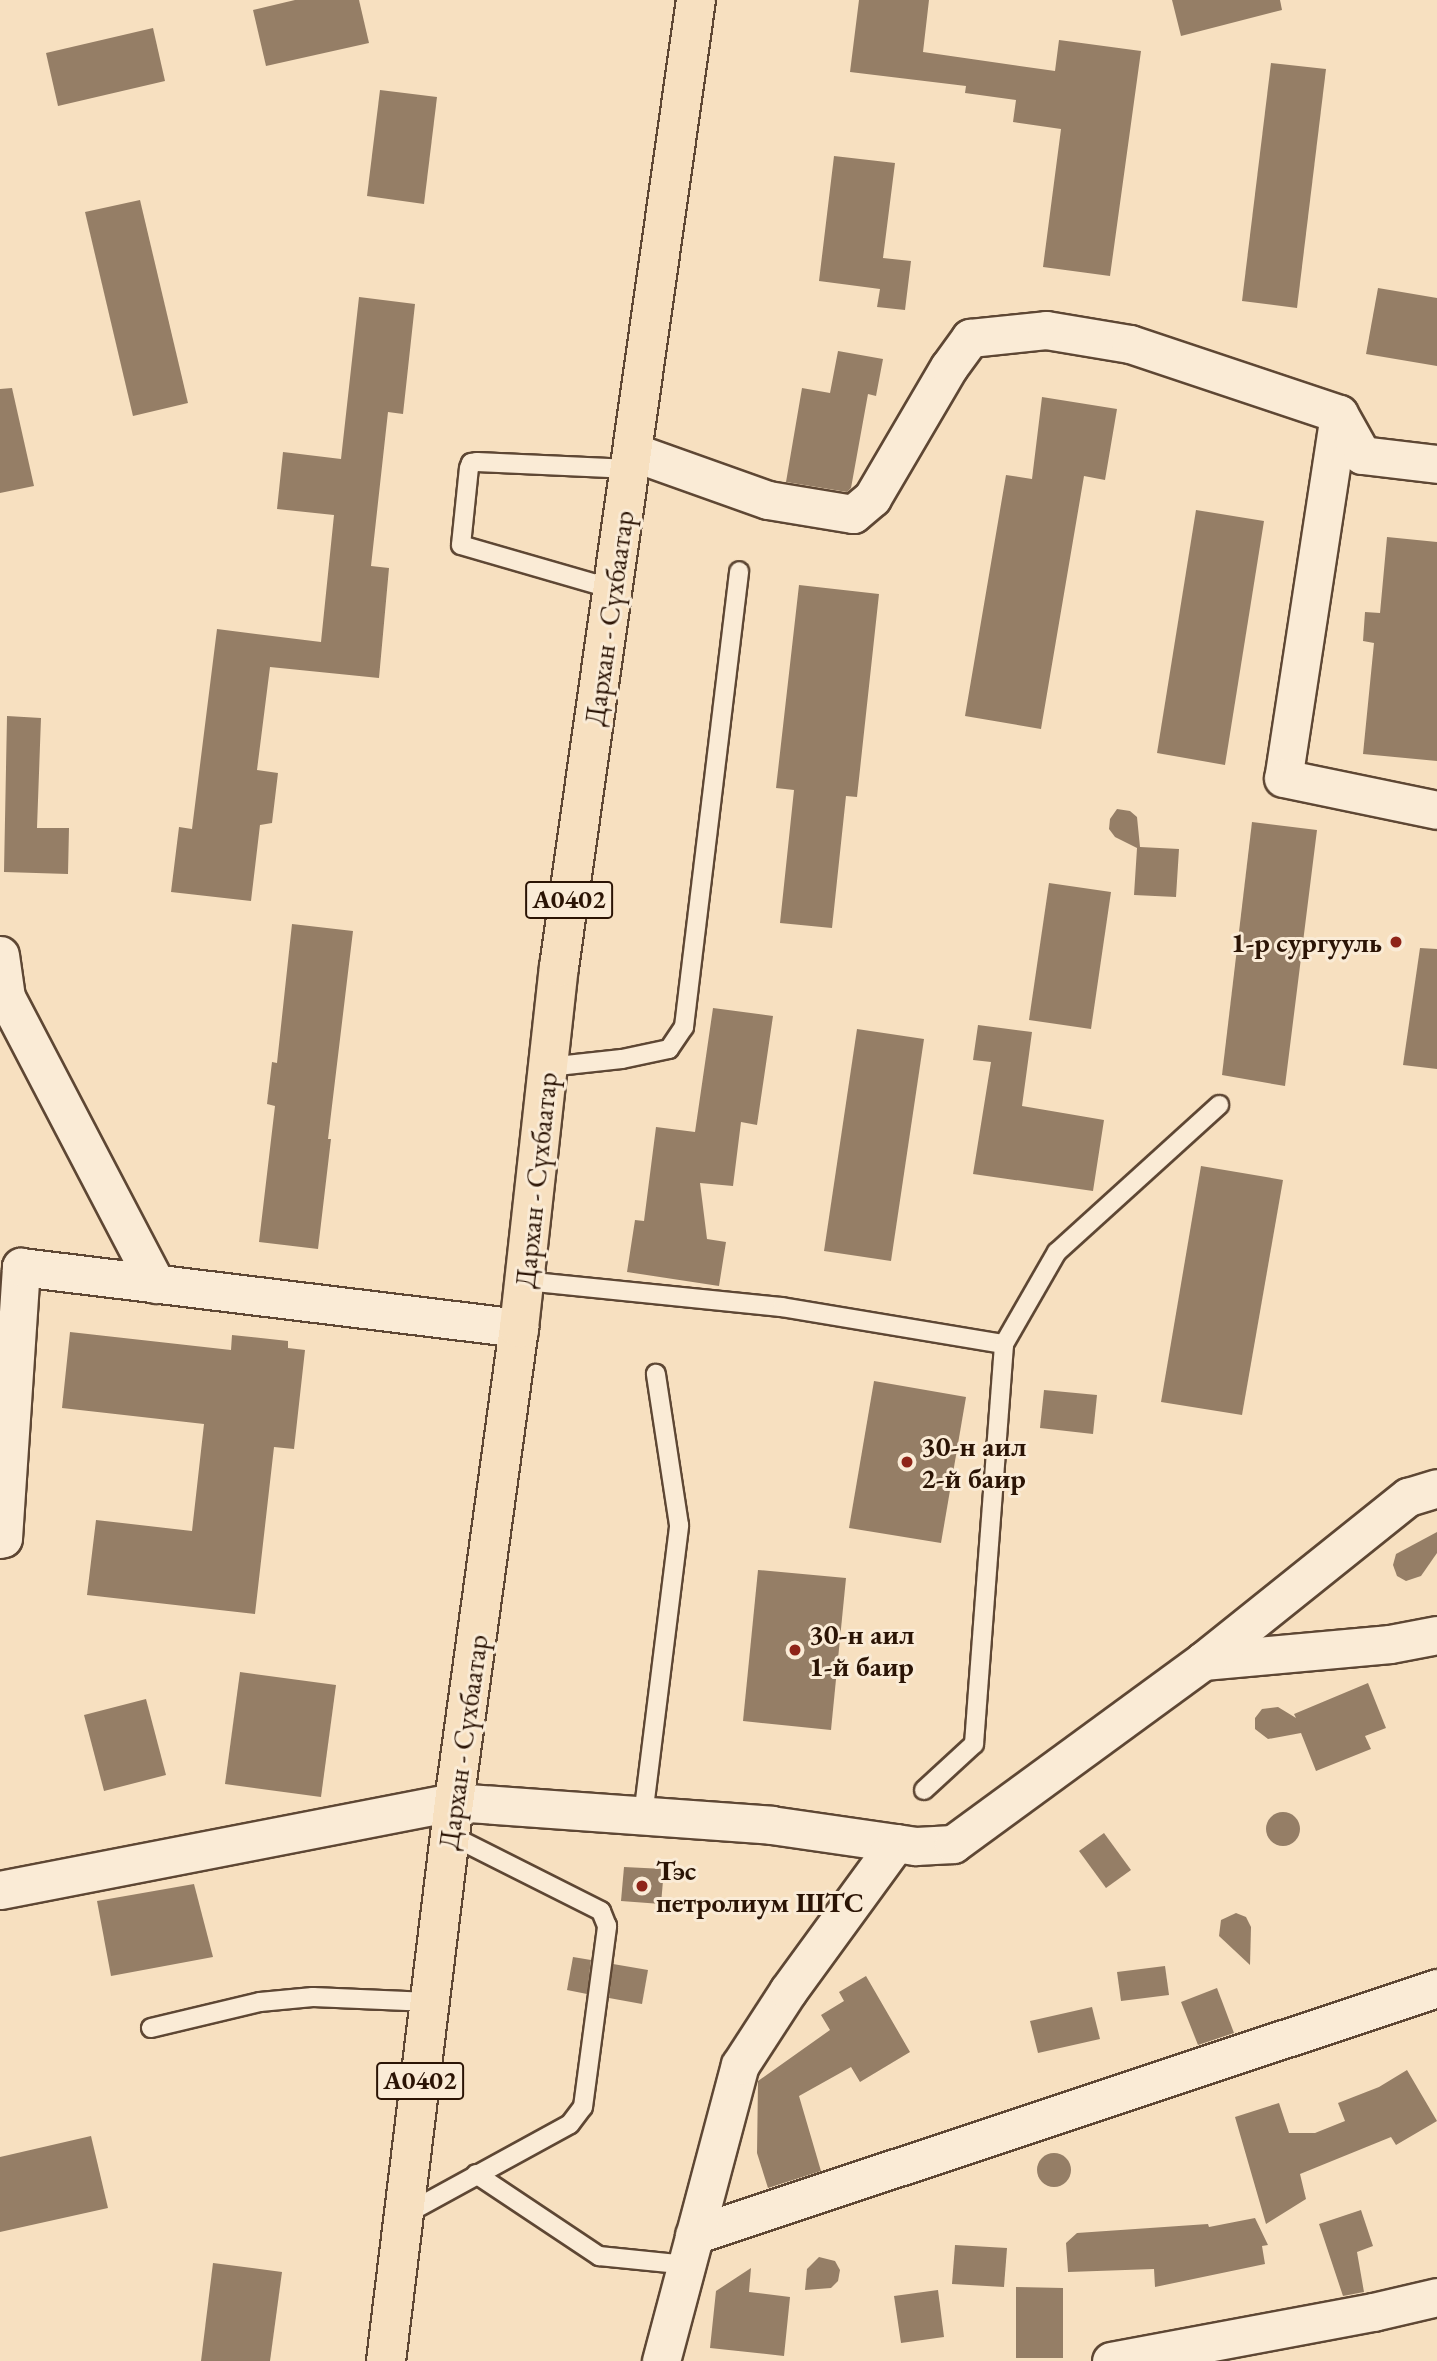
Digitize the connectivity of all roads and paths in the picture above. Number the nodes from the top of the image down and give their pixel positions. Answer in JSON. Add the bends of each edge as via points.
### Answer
{"nodes":[{"id":1,"x":696,"y":0,"type":"edge"},
{"id":2,"x":1339,"y":414,"type":"junction"},
{"id":3,"x":632,"y":461,"type":"junction"},
{"id":4,"x":1437,"y":464,"type":"edge"},
{"id":5,"x":739,"y":571,"type":"dead end"},
{"id":6,"x":613,"y":589,"type":"junction"},
{"id":7,"x":1437,"y":810,"type":"edge"},
{"id":8,"x":0,"y":955,"type":"edge"},
{"id":9,"x":3,"y":997,"type":"edge"},
{"id":10,"x":548,"y":1067,"type":"junction"},
{"id":11,"x":1219,"y":1105,"type":"dead end"},
{"id":12,"x":525,"y":1281,"type":"junction"},
{"id":13,"x":156,"y":1284,"type":"junction"},
{"id":14,"x":519,"y":1328,"type":"junction"},
{"id":15,"x":1004,"y":1344,"type":"junction"},
{"id":16,"x":656,"y":1374,"type":"dead end"},
{"id":17,"x":1437,"y":1488,"type":"edge"},
{"id":18,"x":0,"y":1539,"type":"edge"},
{"id":19,"x":1437,"y":1634,"type":"edge"},
{"id":20,"x":1203,"y":1661,"type":"junction"},
{"id":21,"x":924,"y":1790,"type":"dead end"},
{"id":22,"x":643,"y":1816,"type":"junction"},
{"id":23,"x":452,"y":1818,"type":"junction"},
{"id":24,"x":896,"y":1843,"type":"junction"},
{"id":25,"x":0,"y":1889,"type":"edge"},
{"id":26,"x":1437,"y":1988,"type":"edge"},
{"id":27,"x":430,"y":2002,"type":"junction"},
{"id":28,"x":151,"y":2028,"type":"dead end"},
{"id":29,"x":477,"y":2175,"type":"junction"},
{"id":30,"x":404,"y":2215,"type":"junction"},
{"id":31,"x":691,"y":2250,"type":"junction"},
{"id":32,"x":1437,"y":2297,"type":"edge"},
{"id":33,"x":386,"y":2361,"type":"edge"},
{"id":34,"x":661,"y":2361,"type":"edge"},
{"id":35,"x":1111,"y":2361,"type":"edge"}],
"edges":[{"from":1,"to":3,"type":"highway","name":"Дархан - Сүхбаатар","number":"A0402"},
{"from":2,"to":3,"type":"street","via":[[1130,344],[1046,330],[970,338],[872,498],[853,514],[768,500]]},
{"from":2,"to":4,"type":"street","via":[[1362,455]]},
{"from":2,"to":7,"type":"street","via":[[1283,778]]},
{"from":3,"to":6,"type":"highway","name":"Дархан - Сүхбаатар","number":"A0402"},
{"from":3,"to":6,"type":"lane","via":[[477,462],[469,468],[461,545]]},
{"from":5,"to":10,"type":"lane","via":[[684,1027],[669,1048],[622,1059]]},
{"from":6,"to":10,"type":"highway","name":"Дархан - Сүхбаатар","number":"A0402"},
{"from":8,"to":9,"type":"street"},
{"from":9,"to":13,"type":"street"},
{"from":10,"to":12,"type":"highway","name":"Дархан - Сүхбаатар","number":"A0402"},
{"from":11,"to":15,"type":"lane","via":[[1057,1252]]},
{"from":12,"to":14,"type":"highway","name":"Дархан - Сүхбаатар","number":"A0402"},
{"from":12,"to":15,"type":"lane","via":[[782,1307]]},
{"from":13,"to":14,"type":"street"},
{"from":13,"to":18,"type":"street","via":[[22,1267]]},
{"from":14,"to":23,"type":"highway","name":"Дархан - Сүхбаатар","number":"A0402"},
{"from":15,"to":21,"type":"lane","via":[[974,1744]]},
{"from":16,"to":22,"type":"lane","via":[[678,1525]]},
{"from":17,"to":20,"type":"street","via":[[1408,1497]]},
{"from":19,"to":20,"type":"street","via":[[1390,1644]]},
{"from":20,"to":24,"type":"street","via":[[953,1844]]},
{"from":22,"to":23,"type":"street"},
{"from":22,"to":24,"type":"street","via":[[771,1825]]},
{"from":23,"to":25,"type":"street"},
{"from":23,"to":27,"type":"highway","name":"Дархан - Сүхбаатар","number":"A0402"},
{"from":23,"to":29,"type":"lane","via":[[601,1911],[607,1926],[583,2107],[570,2124]]},
{"from":24,"to":31,"type":"street","via":[[740,2065]]},
{"from":26,"to":31,"type":"street"},
{"from":27,"to":28,"type":"lane","via":[[313,1997],[260,2002]]},
{"from":27,"to":30,"type":"highway","name":"Дархан - Сүхбаатар","number":"A0402"},
{"from":29,"to":30,"type":"lane"},
{"from":29,"to":31,"type":"lane","via":[[599,2256]]},
{"from":30,"to":33,"type":"highway","name":"Дархан - Сүхбаатар","number":"A0402"},
{"from":31,"to":34,"type":"street"},
{"from":32,"to":35,"type":"street"}]}
